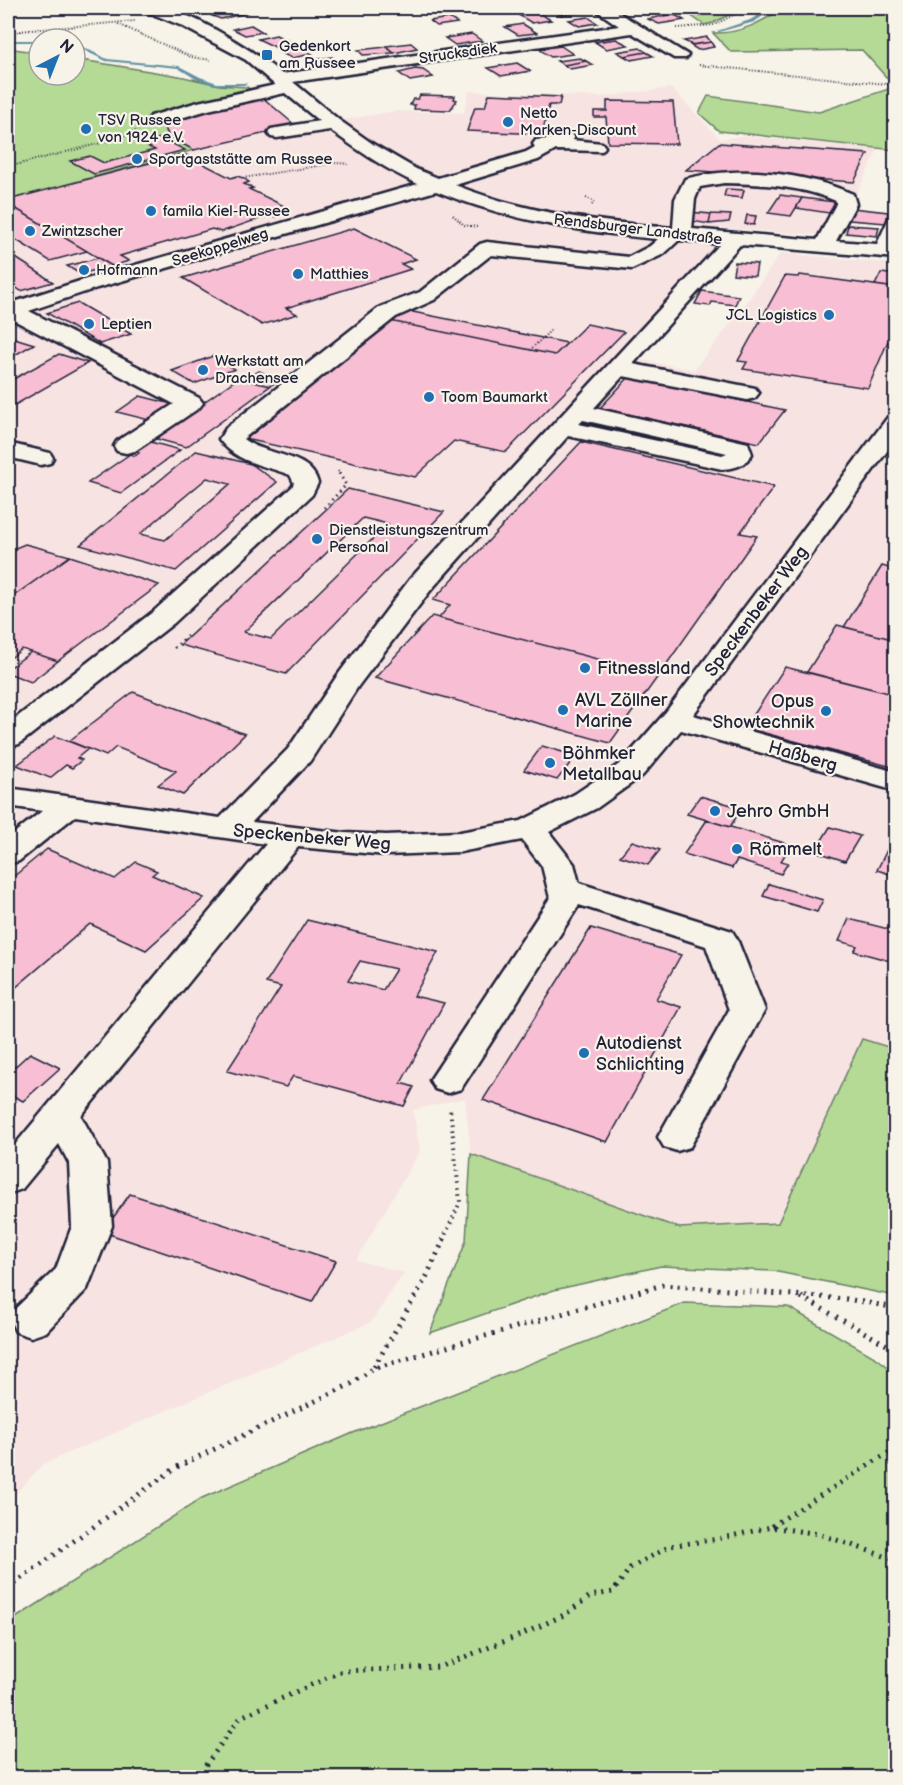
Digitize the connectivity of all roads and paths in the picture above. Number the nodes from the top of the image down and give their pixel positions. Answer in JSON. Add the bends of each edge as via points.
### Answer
{"nodes":[{"id":1,"x":150,"y":8,"type":"edge"},
{"id":2,"x":601,"y":8,"type":"edge"},
{"id":3,"x":747,"y":8,"type":"edge"},
{"id":4,"x":194,"y":10,"type":"dead end"},
{"id":5,"x":173,"y":16,"type":"junction"},
{"id":6,"x":140,"y":21,"type":"dead end"},
{"id":7,"x":118,"y":23,"type":"junction"},
{"id":8,"x":636,"y":28,"type":"junction"},
{"id":9,"x":8,"y":32,"type":"edge"},
{"id":10,"x":680,"y":55,"type":"joint"},
{"id":11,"x":217,"y":61,"type":"dead end"},
{"id":12,"x":285,"y":83,"type":"junction"},
{"id":13,"x":896,"y":85,"type":"edge"},
{"id":14,"x":157,"y":120,"type":"joint"},
{"id":15,"x":333,"y":124,"type":"junction"},
{"id":16,"x":277,"y":133,"type":"dead end"},
{"id":17,"x":513,"y":142,"type":"dead end"},
{"id":18,"x":559,"y":142,"type":"junction"},
{"id":19,"x":596,"y":147,"type":"dead end"},
{"id":20,"x":356,"y":165,"type":"dead end"},
{"id":21,"x":8,"y":167,"type":"edge"},
{"id":22,"x":243,"y":178,"type":"dead end"},
{"id":23,"x":433,"y":184,"type":"junction"},
{"id":24,"x":303,"y":201,"type":"dead end"},
{"id":25,"x":327,"y":214,"type":"junction"},
{"id":26,"x":529,"y":215,"type":"junction"},
{"id":27,"x":896,"y":222,"type":"edge"},
{"id":28,"x":678,"y":235,"type":"junction"},
{"id":29,"x":734,"y":240,"type":"junction"},
{"id":30,"x":823,"y":247,"type":"junction"},
{"id":31,"x":890,"y":252,"type":"edge"},
{"id":32,"x":625,"y":262,"type":"junction"},
{"id":33,"x":12,"y":306,"type":"edge"},
{"id":34,"x":552,"y":329,"type":"dead end"},
{"id":35,"x":530,"y":350,"type":"dead end"},
{"id":36,"x":616,"y":368,"type":"junction"},
{"id":37,"x":747,"y":393,"type":"dead end"},
{"id":38,"x":570,"y":420,"type":"junction"},
{"id":39,"x":896,"y":422,"type":"edge"},
{"id":40,"x":126,"y":446,"type":"dead end"},
{"id":41,"x":8,"y":450,"type":"edge"},
{"id":42,"x":41,"y":458,"type":"dead end"},
{"id":43,"x":884,"y":458,"type":"edge"},
{"id":44,"x":675,"y":719,"type":"junction"},
{"id":45,"x":8,"y":738,"type":"edge"},
{"id":46,"x":896,"y":782,"type":"edge"},
{"id":47,"x":8,"y":797,"type":"edge"},
{"id":48,"x":69,"y":806,"type":"junction"},
{"id":49,"x":227,"y":829,"type":"junction"},
{"id":50,"x":530,"y":829,"type":"junction"},
{"id":51,"x":289,"y":837,"type":"junction"},
{"id":52,"x":8,"y":854,"type":"edge"},
{"id":53,"x":564,"y":889,"type":"junction"},
{"id":54,"x":448,"y":1080,"type":"joint"},
{"id":55,"x":61,"y":1113,"type":"junction"},
{"id":56,"x":676,"y":1137,"type":"dead end"},
{"id":57,"x":8,"y":1179,"type":"edge"},
{"id":58,"x":801,"y":1296,"type":"junction"},
{"id":59,"x":896,"y":1308,"type":"edge"},
{"id":60,"x":31,"y":1320,"type":"dead end"},
{"id":61,"x":896,"y":1350,"type":"edge"},
{"id":62,"x":374,"y":1368,"type":"junction"},
{"id":63,"x":896,"y":1448,"type":"edge"},
{"id":64,"x":771,"y":1527,"type":"junction"},
{"id":65,"x":896,"y":1560,"type":"edge"},
{"id":66,"x":8,"y":1588,"type":"edge"},
{"id":67,"x":196,"y":1778,"type":"edge"}],
"edges":[{"from":1,"to":5,"type":"street","name":"Rendsburger Landstraße"},
{"from":2,"to":8,"type":"street"},
{"from":3,"to":8,"type":"path","via":[[714,25]]},
{"from":4,"to":5,"type":"street"},
{"from":5,"to":12,"type":"street","name":"Rendsburger Landstraße","via":[[228,43]]},
{"from":6,"to":7,"type":"path"},
{"from":7,"to":9,"type":"path"},
{"from":7,"to":11,"type":"path","via":[[191,57]]},
{"from":8,"to":10,"type":"street"},
{"from":8,"to":12,"type":"street","name":"Strucksdiek"},
{"from":10,"to":13,"type":"path","via":[[695,64],[722,68]]},
{"from":12,"to":14,"type":"street","name":"Strucksdiek"},
{"from":12,"to":15,"type":"street","name":"Rendsburger Landstraße"},
{"from":14,"to":21,"type":"path","via":[[113,140]]},
{"from":15,"to":16,"type":"street"},
{"from":15,"to":23,"type":"street","name":"Rendsburger Landstraße","via":[[367,148]]},
{"from":17,"to":18,"type":"street"},
{"from":18,"to":19,"type":"street"},
{"from":18,"to":23,"type":"street","name":"Seekoppelweg","via":[[515,162]]},
{"from":20,"to":22,"type":"path","via":[[336,164]]},
{"from":23,"to":25,"type":"street","name":"Seekoppelweg"},
{"from":23,"to":26,"type":"street","name":"Rendsburger Landstraße"},
{"from":24,"to":25,"type":"street"},
{"from":25,"to":33,"type":"street","name":"Seekoppelweg","via":[[79,295]]},
{"from":26,"to":28,"type":"street","name":"Rendsburger Landstraße","via":[[594,227]]},
{"from":26,"to":32,"type":"street","via":[[638,243],[638,249]]},
{"from":27,"to":31,"type":"street"},
{"from":28,"to":29,"type":"street","name":"Rendsburger Landstraße"},
{"from":28,"to":30,"type":"street","via":[[692,183],[702,179],[752,179],[807,185],[846,198]]},
{"from":28,"to":32,"type":"street","via":[[657,250]]},
{"from":29,"to":30,"type":"street","name":"Rendsburger Landstraße","via":[[788,254]]},
{"from":29,"to":36,"type":"street"},
{"from":30,"to":31,"type":"street","name":"Rendsburger Landstraße"},
{"from":32,"to":45,"type":"street","via":[[487,248],[427,296],[388,312],[231,439],[244,451],[299,470],[305,477],[303,490],[164,617]]},
{"from":33,"to":40,"type":"street","via":[[191,403]]},
{"from":34,"to":35,"type":"path"},
{"from":36,"to":37,"type":"street"},
{"from":36,"to":38,"type":"street"},
{"from":38,"to":38,"type":"street","via":[[730,446],[739,448],[740,454],[732,461],[722,462]]},
{"from":38,"to":49,"type":"street","via":[[420,585],[347,682],[299,755]]},
{"from":39,"to":43,"type":"street","name":"Speckenbeker Weg"},
{"from":41,"to":42,"type":"street"},
{"from":43,"to":44,"type":"street","name":"Speckenbeker Weg"},
{"from":44,"to":46,"type":"street","name":"Haßberg"},
{"from":44,"to":50,"type":"street","name":"Speckenbeker Weg","via":[[632,769],[586,801]]},
{"from":47,"to":48,"type":"street","name":"Speckenbeker Weg"},
{"from":48,"to":49,"type":"street","name":"Speckenbeker Weg"},
{"from":48,"to":52,"type":"street"},
{"from":49,"to":51,"type":"street","name":"Speckenbeker Weg"},
{"from":50,"to":51,"type":"street","name":"Speckenbeker Weg","via":[[430,844],[386,845]]},
{"from":50,"to":53,"type":"street","via":[[558,864]]},
{"from":51,"to":55,"type":"street"},
{"from":53,"to":54,"type":"street","via":[[567,898]]},
{"from":53,"to":56,"type":"street","via":[[720,939],[747,1010]]},
{"from":54,"to":62,"type":"path","via":[[460,1202],[426,1278]]},
{"from":55,"to":57,"type":"street"},
{"from":55,"to":60,"type":"street","via":[[88,1163],[92,1226],[73,1278]]},
{"from":58,"to":59,"type":"path"},
{"from":58,"to":61,"type":"path"},
{"from":58,"to":62,"type":"path","via":[[662,1285]]},
{"from":62,"to":66,"type":"path","via":[[351,1384],[177,1467]]},
{"from":63,"to":64,"type":"path"},
{"from":64,"to":65,"type":"path","via":[[819,1534]]},
{"from":64,"to":67,"type":"path","via":[[670,1546],[630,1568],[614,1592],[590,1596],[566,1614],[523,1634],[439,1666],[342,1671],[241,1717]]}]}
